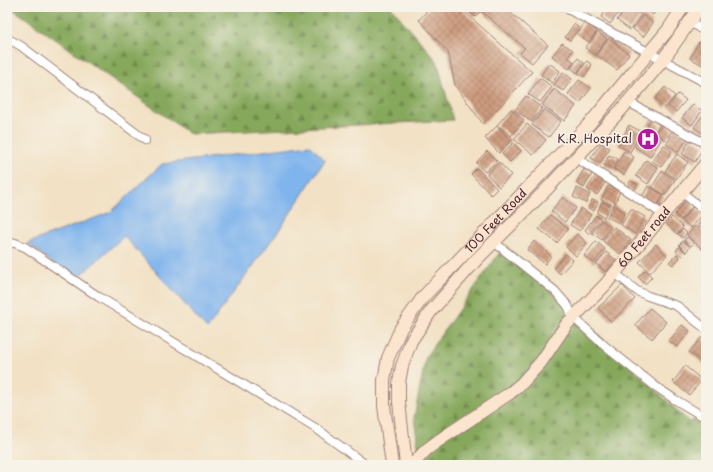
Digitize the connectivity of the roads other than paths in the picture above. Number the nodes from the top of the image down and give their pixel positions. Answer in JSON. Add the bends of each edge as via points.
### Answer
{"nodes":[{"id":1,"x":564,"y":7,"type":"edge"},
{"id":2,"x":683,"y":7,"type":"edge"},
{"id":3,"x":700,"y":7,"type":"edge"},
{"id":4,"x":690,"y":22,"type":"junction"},
{"id":5,"x":706,"y":32,"type":"edge"},
{"id":6,"x":7,"y":39,"type":"edge"},
{"id":7,"x":649,"y":53,"type":"junction"},
{"id":8,"x":663,"y":60,"type":"junction"},
{"id":9,"x":706,"y":83,"type":"edge"},
{"id":10,"x":628,"y":102,"type":"junction"},
{"id":11,"x":145,"y":140,"type":"dead end"},
{"id":12,"x":706,"y":144,"type":"edge"},
{"id":13,"x":576,"y":158,"type":"junction"},
{"id":14,"x":704,"y":169,"type":"edge"},
{"id":15,"x":682,"y":193,"type":"junction"},
{"id":16,"x":706,"y":212,"type":"edge"},
{"id":17,"x":664,"y":215,"type":"junction"},
{"id":18,"x":494,"y":242,"type":"junction"},
{"id":19,"x":7,"y":243,"type":"edge"},
{"id":20,"x":616,"y":273,"type":"junction"},
{"id":21,"x":577,"y":314,"type":"junction"},
{"id":22,"x":706,"y":329,"type":"edge"},
{"id":23,"x":706,"y":418,"type":"edge"},
{"id":24,"x":366,"y":465,"type":"edge"},
{"id":25,"x":392,"y":465,"type":"edge"},
{"id":26,"x":406,"y":465,"type":"edge"},
{"id":27,"x":412,"y":465,"type":"edge"}],
"edges":[{"from":1,"to":7,"type":"street"},
{"from":2,"to":7,"type":"street","name":"100 Feet Road"},
{"from":3,"to":4,"type":"street","name":"100 Feet Road"},
{"from":4,"to":5,"type":"street"},
{"from":4,"to":8,"type":"street","name":"100 Feet Road"},
{"from":6,"to":11,"type":"street","via":[[21,46]]},
{"from":7,"to":8,"type":"street"},
{"from":7,"to":25,"type":"street","name":"100 Feet Road","via":[[591,122],[422,297],[402,328],[388,358],[384,380],[384,406]]},
{"from":8,"to":9,"type":"street"},
{"from":8,"to":10,"type":"street","name":"100 Feet Road"},
{"from":10,"to":12,"type":"street"},
{"from":10,"to":13,"type":"street","name":"100 Feet Road"},
{"from":13,"to":17,"type":"street"},
{"from":13,"to":18,"type":"street","name":"100 Feet Road"},
{"from":14,"to":15,"type":"street","name":"60 Feet road"},
{"from":15,"to":16,"type":"street"},
{"from":15,"to":17,"type":"street","name":"60 Feet road"},
{"from":17,"to":20,"type":"street","name":"60 Feet road"},
{"from":18,"to":21,"type":"street","via":[[555,290]]},
{"from":18,"to":26,"type":"street","name":"100 Feet Road","via":[[431,311],[411,341],[398,383]]},
{"from":19,"to":24,"type":"street","via":[[25,247],[99,297],[317,429]]},
{"from":20,"to":21,"type":"street","name":"60 Feet road"},
{"from":20,"to":22,"type":"street","via":[[636,291],[677,306]]},
{"from":21,"to":23,"type":"street","via":[[606,347],[655,386]]},
{"from":21,"to":27,"type":"street","name":"60 Feet road","via":[[522,383],[438,440]]}]}
